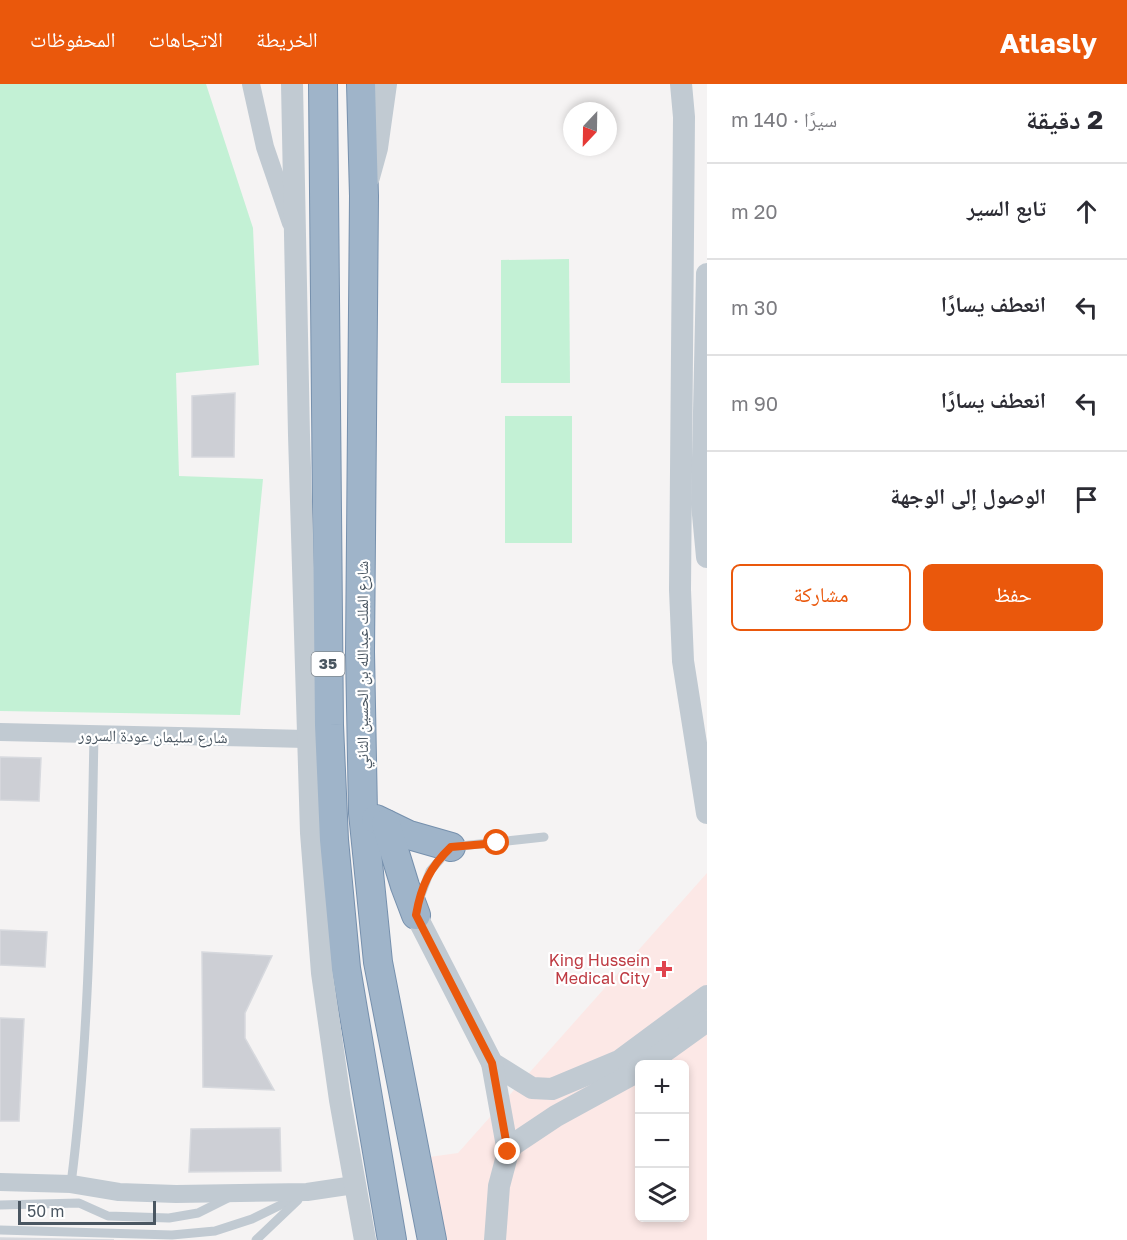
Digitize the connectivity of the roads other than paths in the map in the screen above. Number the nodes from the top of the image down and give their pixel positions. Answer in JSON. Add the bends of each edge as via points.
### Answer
{"nodes":[{"id":1,"x":251,"y":84,"type":"edge"},
{"id":2,"x":292,"y":84,"type":"edge"},
{"id":3,"x":307,"y":84,"type":"edge"},
{"id":4,"x":323,"y":84,"type":"edge"},
{"id":5,"x":361,"y":84,"type":"edge"},
{"id":6,"x":386,"y":84,"type":"edge"},
{"id":7,"x":681,"y":84,"type":"edge"},
{"id":8,"x":364,"y":196,"type":"junction"},
{"id":9,"x":324,"y":214,"type":"junction"},
{"id":10,"x":295,"y":234,"type":"junction"},
{"id":11,"x":707,"y":274,"type":"edge"},
{"id":12,"x":707,"y":557,"type":"edge"},
{"id":13,"x":0,"y":732,"type":"edge"},
{"id":14,"x":94,"y":735,"type":"junction"},
{"id":15,"x":306,"y":739,"type":"junction"},
{"id":16,"x":706,"y":791,"type":"edge"},
{"id":17,"x":707,"y":813,"type":"edge"},
{"id":18,"x":375,"y":819,"type":"junction"},
{"id":19,"x":544,"y":837,"type":"dead end"},
{"id":20,"x":451,"y":847,"type":"junction"},
{"id":21,"x":416,"y":915,"type":"junction"},
{"id":22,"x":707,"y":996,"type":"edge"},
{"id":23,"x":707,"y":1021,"type":"edge"},
{"id":24,"x":492,"y":1063,"type":"junction"},
{"id":25,"x":634,"y":1068,"type":"edge"},
{"id":26,"x":508,"y":1152,"type":"junction"},
{"id":27,"x":0,"y":1182,"type":"edge"},
{"id":28,"x":71,"y":1184,"type":"junction"},
{"id":29,"x":354,"y":1185,"type":"junction"},
{"id":30,"x":307,"y":1192,"type":"junction"},
{"id":31,"x":235,"y":1194,"type":"junction"},
{"id":32,"x":0,"y":1205,"type":"edge"},
{"id":33,"x":0,"y":1230,"type":"edge"},
{"id":34,"x":256,"y":1240,"type":"edge"},
{"id":35,"x":365,"y":1240,"type":"edge"},
{"id":36,"x":392,"y":1240,"type":"edge"},
{"id":37,"x":432,"y":1240,"type":"edge"},
{"id":38,"x":495,"y":1240,"type":"edge"}],
"edges":[{"from":1,"to":10,"type":"street","via":[[268,155]]},
{"from":2,"to":10,"type":"street"},
{"from":3,"to":9,"type":"highway","via":[[311,168]]},
{"from":4,"to":9,"type":"highway","name":"شارع الملك عبدالله بن الحسين الثاني","number":"35"},
{"from":5,"to":8,"type":"highway","name":"شارع الملك عبدالله بن الحسين الثاني","number":"35"},
{"from":6,"to":8,"type":"street","via":[[377,148]]},
{"from":7,"to":16,"type":"street","via":[[684,124],[680,590],[683,661]]},
{"from":8,"to":18,"type":"highway","name":"شارع الملك عبدالله بن الحسين الثاني","number":"35","via":[[360,652]]},
{"from":9,"to":36,"type":"highway","name":"شارع الملك عبدالله بن الحسين الثاني","number":"35","via":[[329,725],[334,840],[346,968]]},
{"from":10,"to":15,"type":"street"},
{"from":11,"to":12,"type":"street","via":[[702,504]]},
{"from":13,"to":14,"type":"street","name":"شارع سليمان عودة السرور"},
{"from":14,"to":15,"type":"street","name":"شارع سليمان عودة السرور"},
{"from":14,"to":28,"type":"lane","via":[[87,991],[80,1116]]},
{"from":15,"to":29,"type":"street","via":[[322,973]]},
{"from":16,"to":17,"type":"street"},
{"from":18,"to":20,"type":"highway","via":[[409,835]]},
{"from":18,"to":21,"type":"highway"},
{"from":18,"to":37,"type":"highway","name":"شارع الملك عبدالله بن الحسين الثاني","number":"35","via":[[378,962]]},
{"from":19,"to":20,"type":"lane"},
{"from":20,"to":21,"type":"lane","via":[[430,871]]},
{"from":21,"to":24,"type":"street"},
{"from":22,"to":25,"type":"street"},
{"from":23,"to":25,"type":"street"},
{"from":24,"to":25,"type":"street","via":[[518,1082],[542,1089]]},
{"from":24,"to":26,"type":"street"},
{"from":25,"to":26,"type":"street","via":[[522,1137]]},
{"from":26,"to":38,"type":"street","via":[[498,1186]]},
{"from":27,"to":28,"type":"street"},
{"from":28,"to":31,"type":"street","via":[[119,1192]]},
{"from":29,"to":30,"type":"street"},
{"from":29,"to":35,"type":"street"},
{"from":30,"to":31,"type":"street"},
{"from":30,"to":33,"type":"lane","via":[[252,1219],[215,1231],[172,1235]]},
{"from":30,"to":34,"type":"lane"},
{"from":31,"to":32,"type":"lane","via":[[198,1213],[169,1218],[108,1216],[79,1203]]}]}
